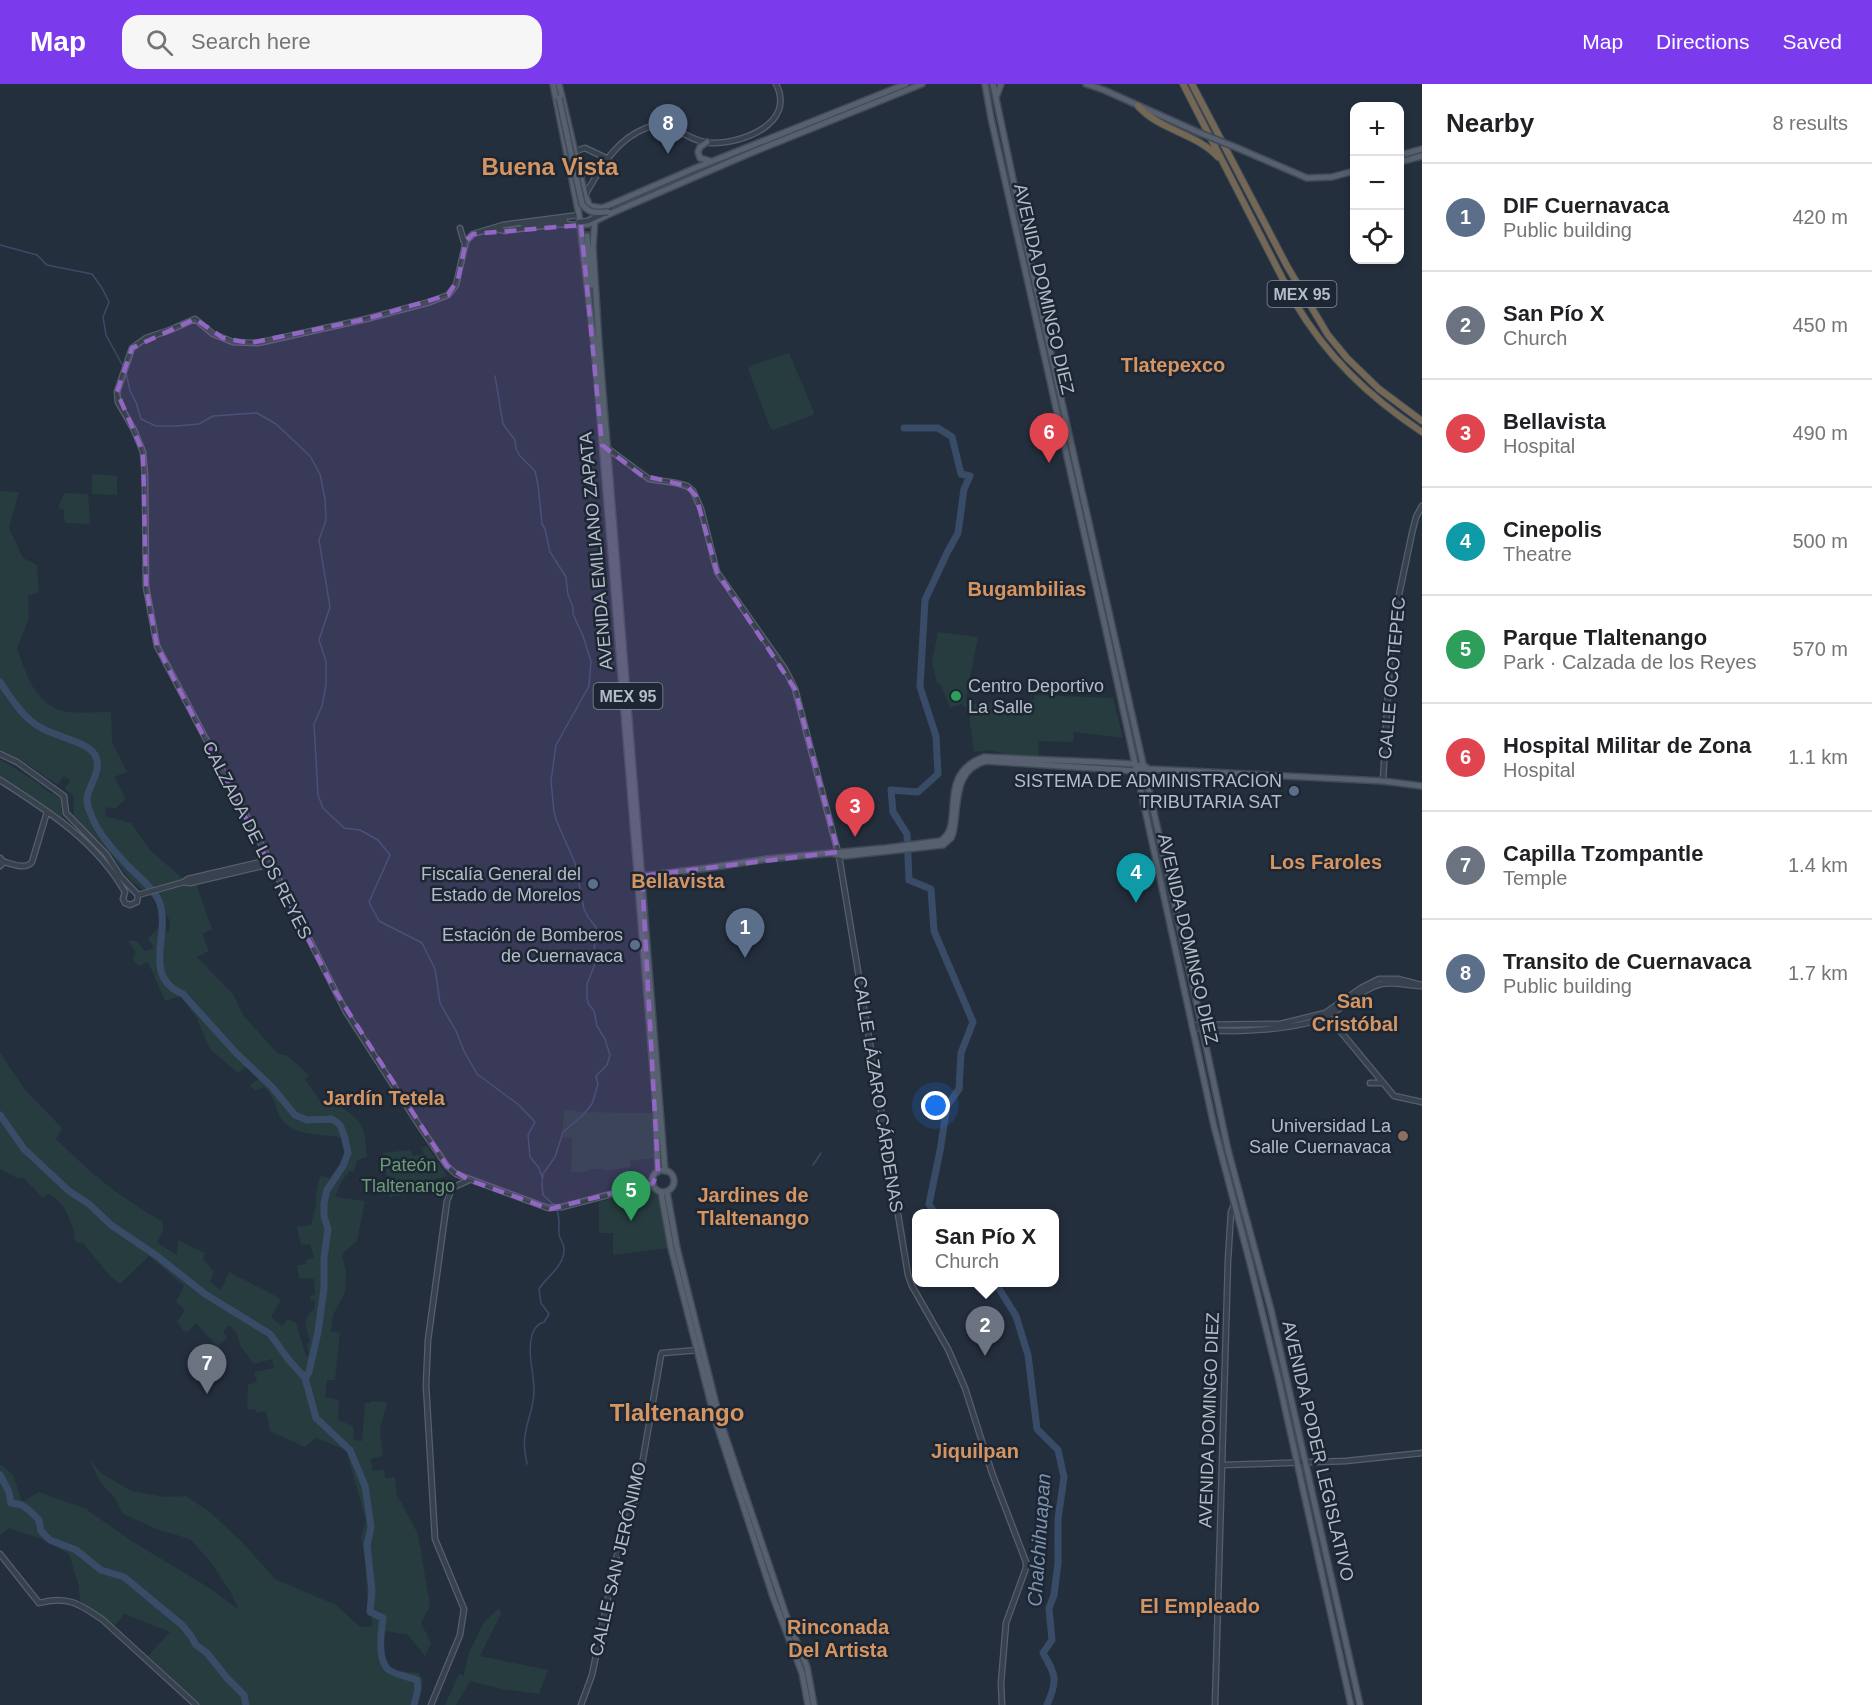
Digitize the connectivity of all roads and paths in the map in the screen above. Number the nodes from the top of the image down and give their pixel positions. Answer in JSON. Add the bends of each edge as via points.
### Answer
{"nodes":[{"id":1,"x":556,"y":84,"type":"edge"},
{"id":2,"x":776,"y":84,"type":"edge"},
{"id":3,"x":906,"y":84,"type":"edge"},
{"id":4,"x":922,"y":84,"type":"edge"},
{"id":5,"x":985,"y":84,"type":"edge"},
{"id":6,"x":993,"y":84,"type":"edge"},
{"id":7,"x":1001,"y":84,"type":"edge"},
{"id":8,"x":1086,"y":84,"type":"edge"},
{"id":9,"x":1182,"y":84,"type":"edge"},
{"id":10,"x":1192,"y":84,"type":"edge"},
{"id":11,"x":996,"y":97,"type":"junction"},
{"id":12,"x":1138,"y":106,"type":"junction"},
{"id":13,"x":1000,"y":117,"type":"junction"},
{"id":14,"x":991,"y":118,"type":"junction"},
{"id":15,"x":707,"y":142,"type":"junction"},
{"id":16,"x":1422,"y":150,"type":"edge"},
{"id":17,"x":571,"y":153,"type":"junction"},
{"id":18,"x":1404,"y":154,"type":"edge"},
{"id":19,"x":746,"y":155,"type":"junction"},
{"id":20,"x":1422,"y":156,"type":"edge"},
{"id":21,"x":606,"y":158,"type":"junction"},
{"id":22,"x":1404,"y":161,"type":"edge"},
{"id":23,"x":711,"y":162,"type":"junction"},
{"id":24,"x":1228,"y":171,"type":"junction"},
{"id":25,"x":1350,"y":172,"type":"edge"},
{"id":26,"x":575,"y":192,"type":"junction"},
{"id":27,"x":585,"y":195,"type":"junction"},
{"id":28,"x":590,"y":206,"type":"junction"},
{"id":29,"x":598,"y":208,"type":"junction"},
{"id":30,"x":606,"y":212,"type":"junction"},
{"id":31,"x":579,"y":215,"type":"junction"},
{"id":32,"x":580,"y":225,"type":"junction"},
{"id":33,"x":592,"y":225,"type":"junction"},
{"id":34,"x":460,"y":228,"type":"dead end"},
{"id":35,"x":497,"y":228,"type":"junction"},
{"id":36,"x":587,"y":236,"type":"tunnel mouth"},
{"id":37,"x":465,"y":245,"type":"junction"},
{"id":38,"x":594,"y":344,"type":"junction"},
{"id":39,"x":1422,"y":421,"type":"edge"},
{"id":40,"x":1422,"y":432,"type":"edge"},
{"id":41,"x":605,"y":448,"type":"junction"},
{"id":42,"x":1422,"y":506,"type":"edge"},
{"id":43,"x":1087,"y":513,"type":"junction"},
{"id":44,"x":1079,"y":514,"type":"junction"},
{"id":45,"x":0,"y":754,"type":"edge"},
{"id":46,"x":1142,"y":758,"type":"junction"},
{"id":47,"x":1070,"y":763,"type":"junction"},
{"id":48,"x":1135,"y":767,"type":"junction"},
{"id":49,"x":1120,"y":769,"type":"junction"},
{"id":50,"x":1148,"y":769,"type":"junction"},
{"id":51,"x":0,"y":780,"type":"edge"},
{"id":52,"x":1383,"y":781,"type":"junction"},
{"id":53,"x":1138,"y":782,"type":"junction"},
{"id":54,"x":1422,"y":786,"type":"edge"},
{"id":55,"x":1148,"y":787,"type":"junction"},
{"id":56,"x":634,"y":806,"type":"junction"},
{"id":57,"x":47,"y":812,"type":"junction"},
{"id":58,"x":836,"y":854,"type":"junction"},
{"id":59,"x":1,"y":862,"type":"edge"},
{"id":60,"x":270,"y":862,"type":"junction"},
{"id":61,"x":642,"y":876,"type":"junction"},
{"id":62,"x":119,"y":877,"type":"junction"},
{"id":63,"x":132,"y":890,"type":"junction"},
{"id":64,"x":125,"y":892,"type":"junction"},
{"id":65,"x":138,"y":895,"type":"junction"},
{"id":66,"x":1421,"y":985,"type":"edge"},
{"id":67,"x":1198,"y":1009,"type":"junction"},
{"id":68,"x":1189,"y":1011,"type":"junction"},
{"id":69,"x":1326,"y":1015,"type":"junction"},
{"id":70,"x":651,"y":1018,"type":"junction"},
{"id":71,"x":1193,"y":1026,"type":"junction"},
{"id":72,"x":1202,"y":1027,"type":"junction"},
{"id":73,"x":652,"y":1040,"type":"junction"},
{"id":74,"x":1208,"y":1056,"type":"junction"},
{"id":75,"x":1199,"y":1058,"type":"junction"},
{"id":76,"x":1370,"y":1083,"type":"dead end"},
{"id":77,"x":1383,"y":1083,"type":"junction"},
{"id":78,"x":1422,"y":1102,"type":"edge"},
{"id":79,"x":665,"y":1171,"type":"junction"},
{"id":80,"x":658,"y":1172,"type":"junction"},
{"id":81,"x":456,"y":1174,"type":"junction"},
{"id":82,"x":469,"y":1180,"type":"junction"},
{"id":83,"x":653,"y":1183,"type":"junction"},
{"id":84,"x":458,"y":1185,"type":"junction"},
{"id":85,"x":664,"y":1192,"type":"junction"},
{"id":86,"x":1234,"y":1205,"type":"junction"},
{"id":87,"x":1242,"y":1205,"type":"joint"},
{"id":88,"x":912,"y":1286,"type":"edge"},
{"id":89,"x":913,"y":1287,"type":"edge"},
{"id":90,"x":699,"y":1350,"type":"junction"},
{"id":91,"x":1422,"y":1453,"type":"edge"},
{"id":92,"x":1298,"y":1463,"type":"junction"},
{"id":93,"x":1305,"y":1463,"type":"junction"},
{"id":94,"x":1222,"y":1465,"type":"junction"},
{"id":95,"x":750,"y":1520,"type":"junction"},
{"id":96,"x":0,"y":1554,"type":"edge"},
{"id":97,"x":196,"y":1705,"type":"edge"},
{"id":98,"x":431,"y":1705,"type":"edge"},
{"id":99,"x":581,"y":1705,"type":"edge"},
{"id":100,"x":808,"y":1705,"type":"edge"},
{"id":101,"x":814,"y":1705,"type":"edge"},
{"id":102,"x":1002,"y":1705,"type":"edge"},
{"id":103,"x":1215,"y":1705,"type":"edge"},
{"id":104,"x":1351,"y":1705,"type":"edge"},
{"id":105,"x":1360,"y":1705,"type":"edge"}],
"edges":[{"from":1,"to":17,"type":"main road","number":"MEX 95"},
{"from":1,"to":30,"type":"main road","bridge":true,"via":[[582,204],[589,211]]},
{"from":2,"to":15,"type":"street","via":[[781,108],[767,125],[736,139]]},
{"from":3,"to":23,"type":"main road"},
{"from":4,"to":19,"type":"main road"},
{"from":5,"to":14,"type":"main road","name":"AVENIDA DOMINGO DIEZ"},
{"from":6,"to":11,"type":"main road","name":"AVENIDA DOMINGO DIEZ"},
{"from":7,"to":11,"type":"main road"},
{"from":8,"to":12,"type":"main road"},
{"from":9,"to":24,"type":"highway","number":"MEX 95"},
{"from":10,"to":39,"type":"highway","number":"MEX 95","via":[[1293,277],[1328,335],[1379,389]]},
{"from":11,"to":13,"type":"main road","name":"AVENIDA DOMINGO DIEZ"},
{"from":12,"to":24,"type":"highway","via":[[1146,115],[1212,151]]},
{"from":12,"to":25,"type":"main road","bridge":true,"via":[[1307,178]]},
{"from":13,"to":14,"type":"main road"},
{"from":13,"to":43,"type":"main road","name":"AVENIDA DOMINGO DIEZ"},
{"from":14,"to":44,"type":"main road","name":"AVENIDA DOMINGO DIEZ"},
{"from":15,"to":21,"type":"street","via":[[667,125],[653,125],[628,138]]},
{"from":15,"to":23,"type":"main road","via":[[700,147],[699,156]]},
{"from":16,"to":18,"type":"main road"},
{"from":17,"to":21,"type":"street","via":[[585,148]]},
{"from":17,"to":26,"type":"main road","number":"MEX 95"},
{"from":17,"to":27,"type":"main road","number":"MEX 95"},
{"from":19,"to":30,"type":"main road"},
{"from":19,"to":30,"type":"main road"},
{"from":20,"to":22,"type":"main road"},
{"from":21,"to":27,"type":"street"},
{"from":23,"to":29,"type":"main road"},
{"from":23,"to":30,"type":"main road"},
{"from":24,"to":40,"type":"highway","number":"MEX 95","via":[[1294,301],[1315,333],[1376,399]]},
{"from":26,"to":27,"type":"main road"},
{"from":26,"to":31,"type":"main road","number":"MEX 95"},
{"from":27,"to":28,"type":"main road","number":"MEX 95"},
{"from":28,"to":29,"type":"main road"},
{"from":28,"to":31,"type":"main road"},
{"from":28,"to":33,"type":"main road","number":"MEX 95"},
{"from":29,"to":30,"type":"main road","via":[[599,213]]},
{"from":30,"to":33,"type":"main road"},
{"from":30,"to":35,"type":"street","bridge":true,"via":[[585,221]]},
{"from":31,"to":32,"type":"main road","name":"AVENIDA EMILIANO ZAPATA","number":"MEX 95"},
{"from":31,"to":33,"type":"main road"},
{"from":31,"to":35,"type":"street"},
{"from":32,"to":33,"type":"main road"},
{"from":32,"to":35,"type":"street","via":[[504,231]]},
{"from":32,"to":38,"type":"main road","name":"AVENIDA EMILIANO ZAPATA","number":"MEX 95"},
{"from":33,"to":41,"type":"main road","name":"AVENIDA EMILIANO ZAPATA","number":"MEX 95"},
{"from":34,"to":37,"type":"street"},
{"from":35,"to":37,"type":"street","via":[[473,234]]},
{"from":36,"to":38,"type":"main road"},
{"from":37,"to":60,"type":"street","name":"CALZADA DE LOS REYES","via":[[456,285],[448,295],[366,319],[258,343],[233,342],[213,334],[195,319],[146,338],[132,348],[119,383],[117,400],[143,452],[146,587],[157,646]]},
{"from":38,"to":41,"type":"main road","name":"AVENIDA EMILIANO ZAPATA","number":"MEX 95"},
{"from":41,"to":56,"type":"main road","name":"AVENIDA EMILIANO ZAPATA","number":"MEX 95"},
{"from":41,"to":58,"type":"street","name":"CALLE LÁZARO CÁRDENAS","via":[[641,475],[687,486],[696,496],[717,572],[795,689]]},
{"from":42,"to":52,"type":"street","name":"CALLE OCOTEPEC","via":[[1412,533],[1395,614]]},
{"from":43,"to":44,"type":"main road"},
{"from":43,"to":46,"type":"main road","name":"AVENIDA DOMINGO DIEZ"},
{"from":44,"to":48,"type":"main road","name":"AVENIDA DOMINGO DIEZ"},
{"from":45,"to":62,"type":"street","via":[[64,796],[66,813],[106,854]]},
{"from":46,"to":50,"type":"main road","name":"AVENIDA DOMINGO DIEZ"},
{"from":46,"to":50,"type":"main road"},
{"from":47,"to":48,"type":"main road"},
{"from":47,"to":49,"type":"main road"},
{"from":47,"to":58,"type":"main road","via":[[989,757],[969,764],[958,777],[949,832],[944,839],[935,845]]},
{"from":48,"to":49,"type":"main road"},
{"from":48,"to":50,"type":"main road"},
{"from":48,"to":53,"type":"main road","name":"AVENIDA DOMINGO DIEZ"},
{"from":49,"to":53,"type":"main road","via":[[1131,773]]},
{"from":50,"to":52,"type":"main road"},
{"from":50,"to":55,"type":"main road","name":"AVENIDA DOMINGO DIEZ"},
{"from":50,"to":55,"type":"main road"},
{"from":51,"to":57,"type":"street"},
{"from":52,"to":54,"type":"main road"},
{"from":53,"to":68,"type":"main road","name":"AVENIDA DOMINGO DIEZ"},
{"from":55,"to":67,"type":"main road","name":"AVENIDA DOMINGO DIEZ"},
{"from":56,"to":61,"type":"main road","name":"AVENIDA EMILIANO ZAPATA","number":"MEX 95"},
{"from":56,"to":70,"type":"main road","name":"AVENIDA EMILIANO ZAPATA","number":"MEX 95"},
{"from":57,"to":59,"type":"street","via":[[32,862],[24,866]]},
{"from":57,"to":62,"type":"street","via":[[82,838]]},
{"from":58,"to":61,"type":"main road"},
{"from":58,"to":88,"type":"street","name":"CALLE LÁZARO CÁRDENAS"},
{"from":60,"to":65,"type":"street","via":[[188,879]]},
{"from":60,"to":81,"type":"street","name":"CALZADA DE LOS REYES","via":[[356,1030]]},
{"from":61,"to":70,"type":"main road","name":"AVENIDA EMILIANO ZAPATA","number":"MEX 95"},
{"from":62,"to":63,"type":"street"},
{"from":62,"to":64,"type":"street"},
{"from":63,"to":64,"type":"street"},
{"from":63,"to":65,"type":"street"},
{"from":64,"to":65,"type":"street","via":[[123,899],[130,905]]},
{"from":66,"to":69,"type":"street","via":[[1379,979]]},
{"from":67,"to":68,"type":"main road"},
{"from":67,"to":72,"type":"main road","name":"AVENIDA DOMINGO DIEZ"},
{"from":68,"to":71,"type":"main road","name":"AVENIDA DOMINGO DIEZ"},
{"from":69,"to":72,"type":"street","via":[[1280,1024]]},
{"from":69,"to":77,"type":"street"},
{"from":70,"to":73,"type":"main road","name":"AVENIDA EMILIANO ZAPATA","number":"MEX 95"},
{"from":71,"to":72,"type":"street"},
{"from":71,"to":75,"type":"main road","name":"AVENIDA DOMINGO DIEZ"},
{"from":72,"to":74,"type":"main road","name":"AVENIDA DOMINGO DIEZ"},
{"from":73,"to":79,"type":"main road","name":"AVENIDA EMILIANO ZAPATA","number":"MEX 95"},
{"from":73,"to":80,"type":"main road","name":"AVENIDA EMILIANO ZAPATA","number":"MEX 95"},
{"from":74,"to":75,"type":"main road"},
{"from":74,"to":87,"type":"main road","name":"AVENIDA DOMINGO DIEZ"},
{"from":75,"to":86,"type":"main road","name":"AVENIDA DOMINGO DIEZ"},
{"from":76,"to":77,"type":"street"},
{"from":77,"to":78,"type":"street","via":[[1398,1098]]},
{"from":79,"to":80,"type":"main road"},
{"from":79,"to":85,"type":"main road","via":[[674,1180],[673,1186]]},
{"from":80,"to":83,"type":"main road"},
{"from":81,"to":82,"type":"street","name":"CALZADA DE LOS REYES"},
{"from":81,"to":84,"type":"street"},
{"from":82,"to":83,"type":"street","name":"CALZADA DE LOS REYES","via":[[548,1208]]},
{"from":82,"to":84,"type":"street"},
{"from":83,"to":85,"type":"main road"},
{"from":84,"to":98,"type":"street","via":[[452,1188],[447,1201],[428,1341],[426,1385],[435,1539],[464,1610],[460,1635]]},
{"from":85,"to":90,"type":"main road"},
{"from":86,"to":92,"type":"main road","name":"AVENIDA PODER LEGISLATIVO"},
{"from":86,"to":94,"type":"street","name":"AVENIDA DOMINGO DIEZ","via":[[1228,1260]]},
{"from":87,"to":93,"type":"main road","name":"AVENIDA PODER LEGISLATIVO","via":[[1271,1310]]},
{"from":89,"to":102,"type":"street","name":"CALLE LÁZARO CÁRDENAS","via":[[960,1378],[1026,1565],[1006,1623]]},
{"from":90,"to":95,"type":"main road"},
{"from":90,"to":99,"type":"street","name":"CALLE SAN JERÓNIMO","via":[[661,1354],[638,1488],[616,1559],[592,1676]]},
{"from":91,"to":93,"type":"street"},
{"from":92,"to":93,"type":"street"},
{"from":92,"to":94,"type":"street"},
{"from":92,"to":104,"type":"main road","name":"AVENIDA PODER LEGISLATIVO"},
{"from":93,"to":105,"type":"main road","name":"AVENIDA PODER LEGISLATIVO"},
{"from":94,"to":103,"type":"street","name":"AVENIDA DOMINGO DIEZ"},
{"from":95,"to":100,"type":"main road","via":[[773,1597],[802,1673]]},
{"from":95,"to":101,"type":"main road","via":[[807,1667]]},
{"from":96,"to":97,"type":"street","via":[[39,1603],[63,1599],[88,1610]]}]}
